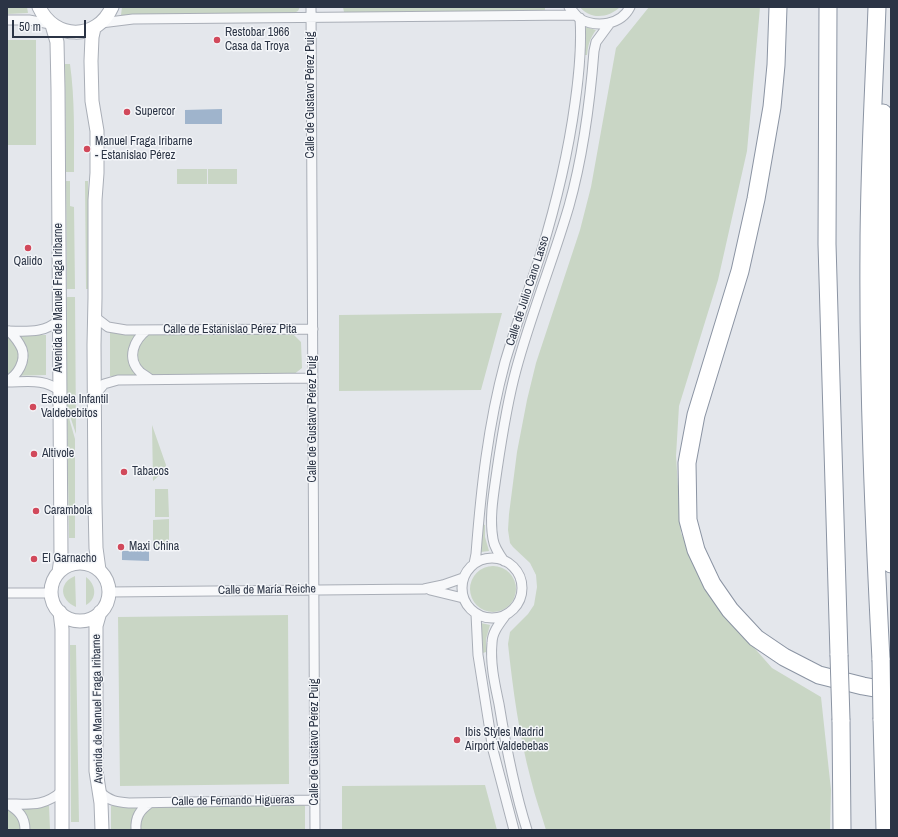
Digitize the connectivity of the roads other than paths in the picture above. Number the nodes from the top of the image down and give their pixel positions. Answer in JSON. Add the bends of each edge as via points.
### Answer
{"nodes":[{"id":1,"x":39,"y":7,"type":"edge"},
{"id":2,"x":112,"y":7,"type":"edge"},
{"id":3,"x":311,"y":7,"type":"edge"},
{"id":4,"x":569,"y":7,"type":"edge"},
{"id":5,"x":630,"y":7,"type":"edge"},
{"id":6,"x":772,"y":7,"type":"edge"},
{"id":7,"x":778,"y":7,"type":"edge"},
{"id":8,"x":828,"y":7,"type":"edge"},
{"id":9,"x":877,"y":7,"type":"edge"},
{"id":10,"x":885,"y":7,"type":"edge"},
{"id":11,"x":311,"y":17,"type":"junction"},
{"id":12,"x":578,"y":17,"type":"junction"},
{"id":13,"x":7,"y":20,"type":"edge"},
{"id":14,"x":610,"y":23,"type":"junction"},
{"id":15,"x":51,"y":24,"type":"junction"},
{"id":16,"x":98,"y":26,"type":"junction"},
{"id":17,"x":765,"y":149,"type":"junction"},
{"id":18,"x":95,"y":317,"type":"junction"},
{"id":19,"x":60,"y":320,"type":"junction"},
{"id":20,"x":313,"y":329,"type":"junction"},
{"id":21,"x":147,"y":330,"type":"junction"},
{"id":22,"x":8,"y":331,"type":"edge"},
{"id":23,"x":313,"y":378,"type":"junction"},
{"id":24,"x":150,"y":379,"type":"junction"},
{"id":25,"x":7,"y":381,"type":"edge"},
{"id":26,"x":60,"y":391,"type":"junction"},
{"id":27,"x":94,"y":396,"type":"junction"},
{"id":28,"x":504,"y":561,"type":"junction"},
{"id":29,"x":474,"y":564,"type":"junction"},
{"id":30,"x":891,"y":564,"type":"edge"},
{"id":31,"x":99,"y":570,"type":"junction"},
{"id":32,"x":59,"y":572,"type":"junction"},
{"id":33,"x":463,"y":578,"type":"junction"},
{"id":34,"x":424,"y":589,"type":"junction"},
{"id":35,"x":314,"y":590,"type":"junction"},
{"id":36,"x":109,"y":592,"type":"junction"},
{"id":37,"x":7,"y":593,"type":"edge"},
{"id":38,"x":51,"y":593,"type":"junction"},
{"id":39,"x":463,"y":598,"type":"junction"},
{"id":40,"x":60,"y":612,"type":"junction"},
{"id":41,"x":100,"y":612,"type":"junction"},
{"id":42,"x":476,"y":614,"type":"junction"},
{"id":43,"x":505,"y":616,"type":"junction"},
{"id":44,"x":891,"y":692,"type":"edge"},
{"id":45,"x":62,"y":791,"type":"junction"},
{"id":46,"x":100,"y":792,"type":"junction"},
{"id":47,"x":315,"y":800,"type":"junction"},
{"id":48,"x":150,"y":803,"type":"junction"},
{"id":49,"x":8,"y":804,"type":"edge"},
{"id":50,"x":25,"y":830,"type":"edge"},
{"id":51,"x":62,"y":830,"type":"edge"},
{"id":52,"x":102,"y":830,"type":"edge"},
{"id":53,"x":136,"y":830,"type":"edge"},
{"id":54,"x":315,"y":830,"type":"edge"},
{"id":55,"x":514,"y":830,"type":"edge"},
{"id":56,"x":527,"y":830,"type":"edge"},
{"id":57,"x":842,"y":830,"type":"edge"},
{"id":58,"x":885,"y":830,"type":"edge"}],
"edges":[{"from":1,"to":15,"type":"street","name":"Avenida de Manuel Fraga Iribarne"},
{"from":2,"to":16,"type":"street"},
{"from":3,"to":11,"type":"street","name":"Calle de Gustavo Pérez Puig"},
{"from":4,"to":12,"type":"street"},
{"from":5,"to":14,"type":"street","name":"Calle de Julio Cano Lasso","via":[[621,18]]},
{"from":6,"to":17,"type":"highway"},
{"from":7,"to":17,"type":"highway","via":[[774,86]]},
{"from":8,"to":57,"type":"highway","bridge":true,"via":[[827,244]]},
{"from":9,"to":58,"type":"highway","bridge":true,"via":[[870,162],[869,285]]},
{"from":10,"to":30,"type":"highway","via":[[883,389]]},
{"from":11,"to":12,"type":"street"},
{"from":11,"to":16,"type":"street","via":[[132,19]]},
{"from":11,"to":20,"type":"street","name":"Calle de Gustavo Pérez Puig"},
{"from":12,"to":14,"type":"street","via":[[595,24]]},
{"from":12,"to":29,"type":"street","name":"Calle de Julio Cano Lasso","via":[[580,59],[566,163],[541,253],[515,327],[496,399],[483,476]]},
{"from":13,"to":15,"type":"street"},
{"from":14,"to":28,"type":"street","name":"Calle de Julio Cano Lasso","via":[[596,42],[579,165],[508,401],[496,477],[492,524],[493,540]]},
{"from":15,"to":16,"type":"street","via":[[70,32],[81,32]]},
{"from":15,"to":19,"type":"street","name":"Avenida de Manuel Fraga Iribarne","via":[[57,42],[58,60]]},
{"from":16,"to":18,"type":"street","via":[[92,41],[91,68],[92,101],[97,131],[94,200]]},
{"from":17,"to":44,"type":"highway","via":[[740,271],[696,415],[686,463],[688,520],[696,550],[712,584],[730,610],[756,638],[784,657],[819,675]]},
{"from":18,"to":21,"type":"street","name":"Calle de Estanislao Pérez Pita","via":[[102,324],[115,329]]},
{"from":18,"to":27,"type":"street"},
{"from":19,"to":22,"type":"street","via":[[38,331]]},
{"from":19,"to":26,"type":"street","name":"Avenida de Manuel Fraga Iribarne"},
{"from":20,"to":21,"type":"street","name":"Calle de Estanislao Pérez Pita"},
{"from":20,"to":23,"type":"street","name":"Calle de Gustavo Pérez Puig"},
{"from":21,"to":24,"type":"street","name":"Calle de Estanislao Pérez Pita","via":[[134,344],[134,359],[140,372]]},
{"from":22,"to":25,"type":"street","via":[[16,339],[23,353],[17,373]]},
{"from":23,"to":24,"type":"street"},
{"from":23,"to":35,"type":"street","name":"Calle de Gustavo Pérez Puig"},
{"from":24,"to":27,"type":"street","via":[[113,381],[104,384]]},
{"from":25,"to":26,"type":"street","via":[[44,383]]},
{"from":26,"to":32,"type":"street","name":"Avenida de Manuel Fraga Iribarne"},
{"from":27,"to":31,"type":"street","via":[[95,542]]},
{"from":28,"to":29,"type":"street","via":[[494,558],[483,559]]},
{"from":28,"to":43,"type":"street","via":[[512,566],[522,583],[519,602]]},
{"from":29,"to":33,"type":"street"},
{"from":31,"to":32,"type":"street","via":[[81,564],[71,565]]},
{"from":31,"to":36,"type":"street","via":[[104,576]]},
{"from":32,"to":38,"type":"street","via":[[53,582]]},
{"from":33,"to":34,"type":"street","name":"Calle de María Reiche"},
{"from":33,"to":39,"type":"street"},
{"from":34,"to":35,"type":"street","name":"Calle de María Reiche"},
{"from":34,"to":39,"type":"street","name":"Calle de María Reiche"},
{"from":35,"to":36,"type":"street","name":"Calle de María Reiche"},
{"from":35,"to":47,"type":"street","name":"Calle de Gustavo Pérez Puig"},
{"from":36,"to":41,"type":"street"},
{"from":37,"to":38,"type":"street"},
{"from":38,"to":40,"type":"street","via":[[52,600]]},
{"from":39,"to":42,"type":"street"},
{"from":40,"to":41,"type":"street","via":[[73,620],[94,617]]},
{"from":40,"to":45,"type":"street"},
{"from":41,"to":46,"type":"street","name":"Avenida de Manuel Fraga Iribarne","via":[[96,636],[96,771]]},
{"from":42,"to":43,"type":"street","via":[[495,619]]},
{"from":42,"to":55,"type":"street","via":[[478,655],[493,750]]},
{"from":43,"to":56,"type":"street","via":[[498,625],[492,643],[494,674],[506,748]]},
{"from":45,"to":49,"type":"street","via":[[47,802]]},
{"from":45,"to":51,"type":"street"},
{"from":46,"to":48,"type":"street","name":"Calle de Fernando Higueras","via":[[105,798],[116,802]]},
{"from":46,"to":52,"type":"street","name":"Avenida de Manuel Fraga Iribarne"},
{"from":47,"to":48,"type":"street","name":"Calle de Fernando Higueras"},
{"from":47,"to":54,"type":"street","name":"Calle de Gustavo Pérez Puig"},
{"from":48,"to":53,"type":"street","via":[[140,811],[136,820]]},
{"from":49,"to":50,"type":"street","via":[[22,815]]}]}
